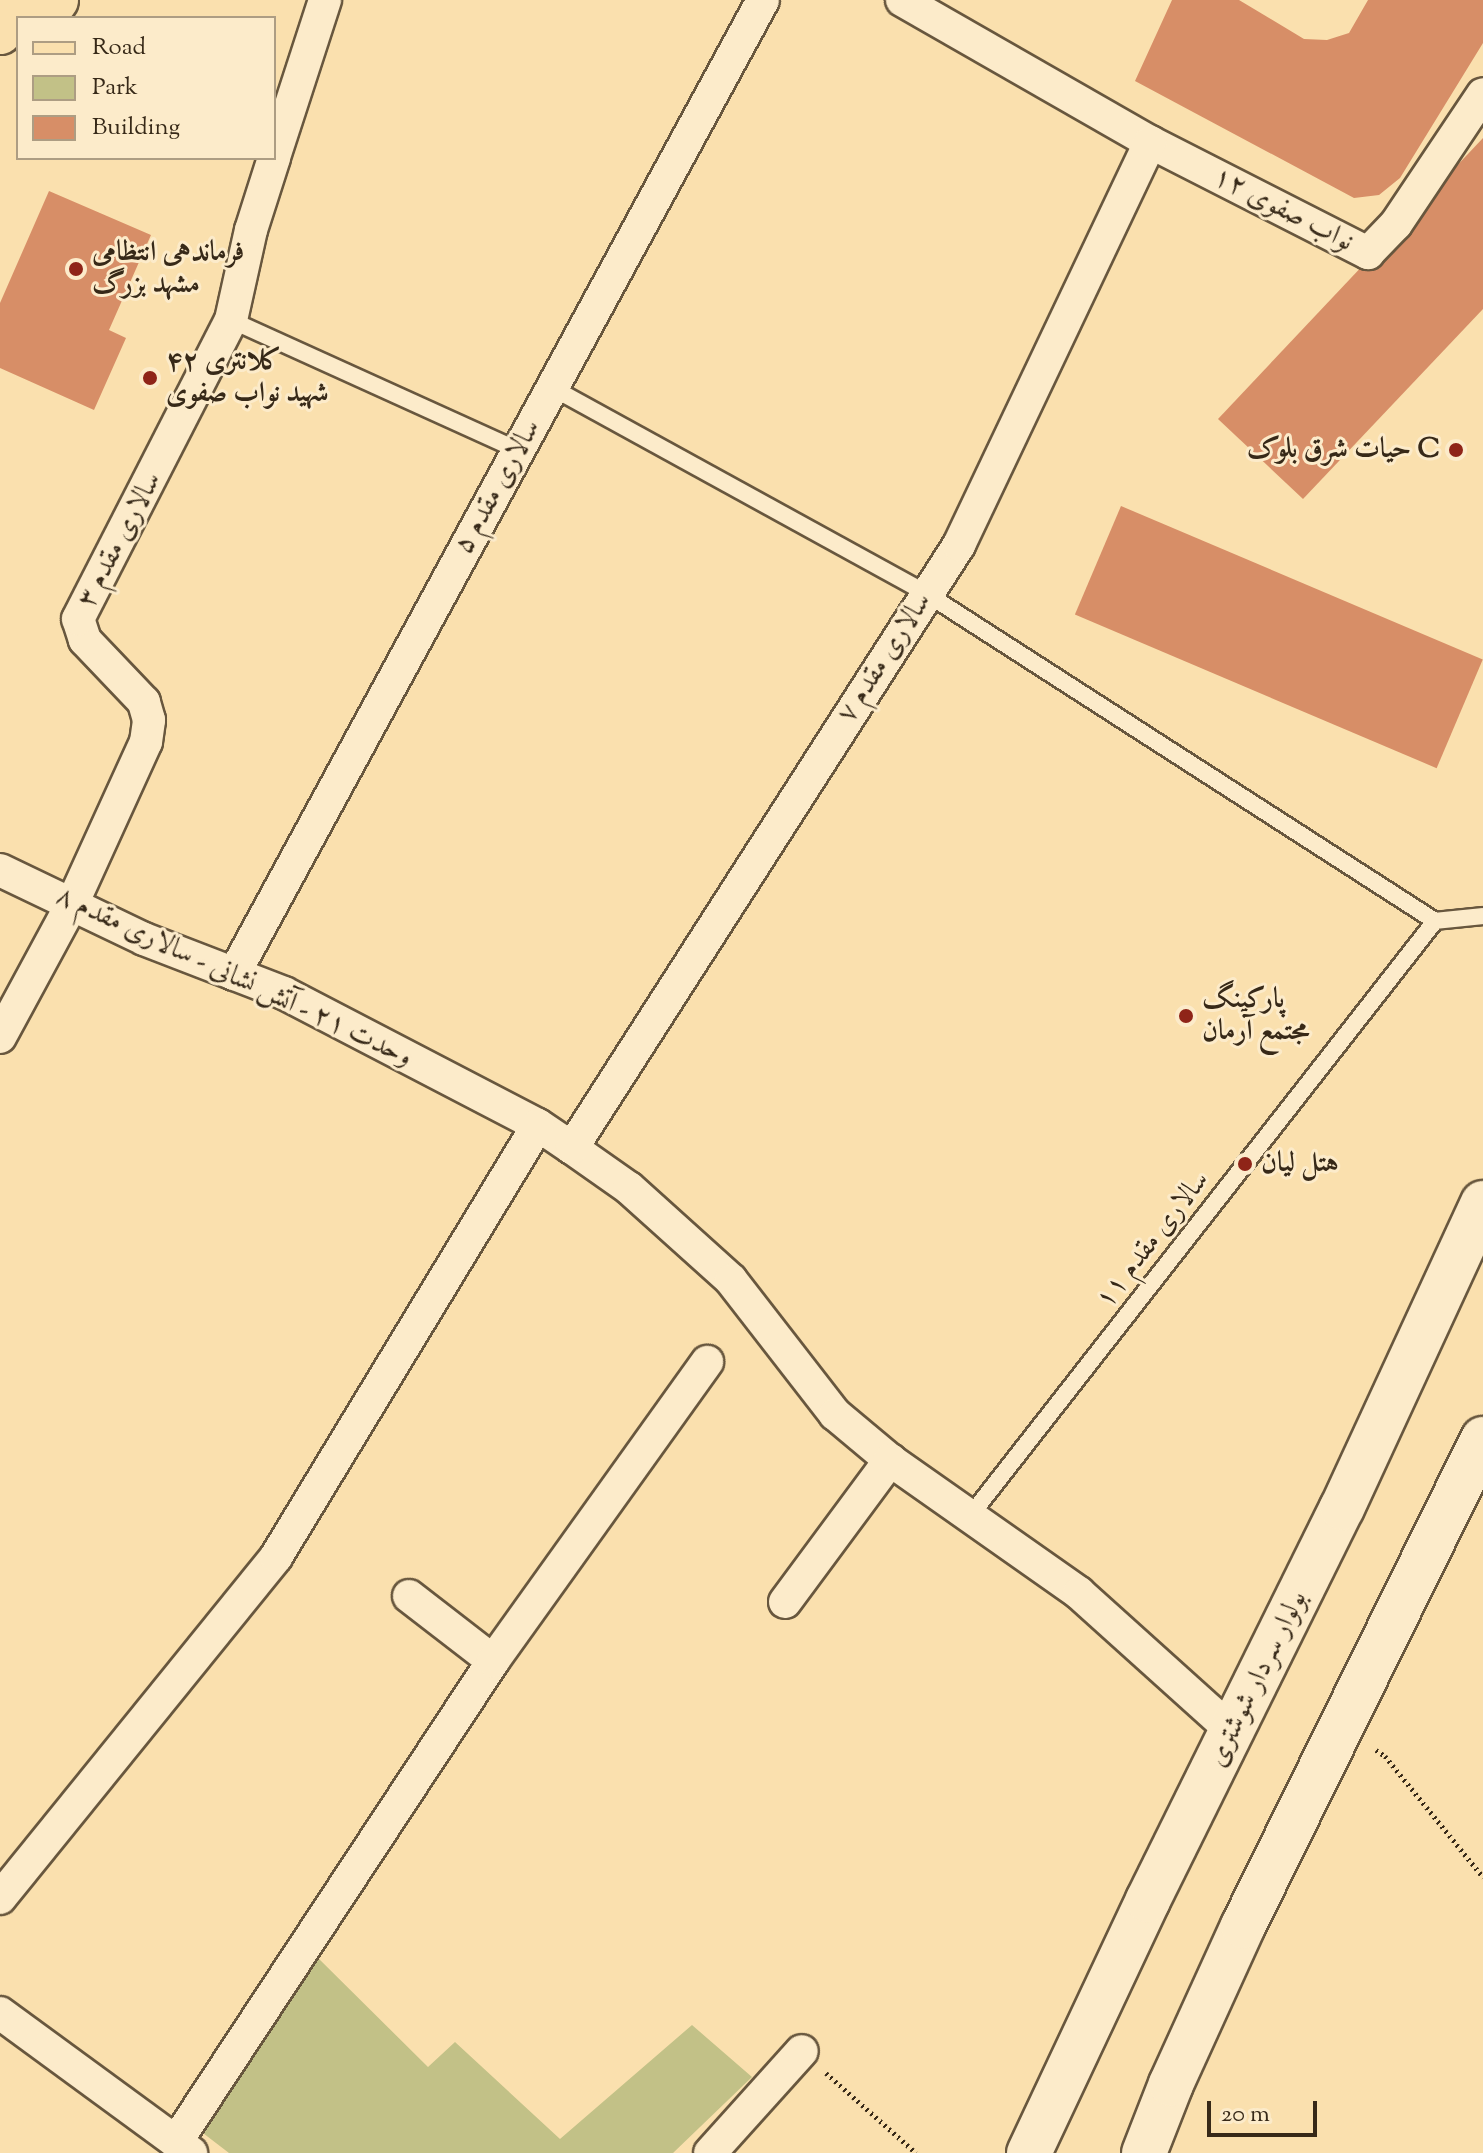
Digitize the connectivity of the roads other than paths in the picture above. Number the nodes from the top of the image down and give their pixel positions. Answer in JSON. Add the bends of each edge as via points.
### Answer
{"nodes":[{"id":1,"x":18,"y":0,"type":"edge"},
{"id":2,"x":56,"y":0,"type":"edge"},
{"id":3,"x":325,"y":0,"type":"edge"},
{"id":4,"x":763,"y":0,"type":"edge"},
{"id":5,"x":902,"y":0,"type":"edge"},
{"id":6,"x":42,"y":16,"type":"edge"},
{"id":7,"x":0,"y":32,"type":"edge"},
{"id":8,"x":16,"y":44,"type":"edge"},
{"id":9,"x":0,"y":62,"type":"edge"},
{"id":10,"x":1483,"y":94,"type":"edge"},
{"id":11,"x":1150,"y":142,"type":"junction"},
{"id":12,"x":276,"y":152,"type":"edge"},
{"id":13,"x":273,"y":160,"type":"edge"},
{"id":14,"x":231,"y":320,"type":"junction"},
{"id":15,"x":553,"y":388,"type":"junction"},
{"id":16,"x":517,"y":450,"type":"junction"},
{"id":17,"x":927,"y":594,"type":"junction"},
{"id":18,"x":0,"y":870,"type":"edge"},
{"id":19,"x":73,"y":902,"type":"junction"},
{"id":20,"x":1483,"y":916,"type":"edge"},
{"id":21,"x":1435,"y":921,"type":"junction"},
{"id":22,"x":234,"y":974,"type":"junction"},
{"id":23,"x":0,"y":1037,"type":"edge"},
{"id":24,"x":538,"y":1125,"type":"junction"},
{"id":25,"x":572,"y":1148,"type":"junction"},
{"id":26,"x":1483,"y":1203,"type":"edge"},
{"id":27,"x":707,"y":1362,"type":"dead end"},
{"id":28,"x":1483,"y":1439,"type":"edge"},
{"id":29,"x":890,"y":1460,"type":"junction"},
{"id":30,"x":970,"y":1516,"type":"junction"},
{"id":31,"x":409,"y":1596,"type":"dead end"},
{"id":32,"x":785,"y":1602,"type":"dead end"},
{"id":33,"x":493,"y":1661,"type":"junction"},
{"id":34,"x":1232,"y":1731,"type":"junction"},
{"id":35,"x":0,"y":1898,"type":"edge"},
{"id":36,"x":0,"y":2013,"type":"edge"},
{"id":37,"x":802,"y":2051,"type":"road end"},
{"id":38,"x":184,"y":2148,"type":"edge"},
{"id":39,"x":710,"y":2153,"type":"edge"},
{"id":40,"x":1029,"y":2153,"type":"edge"},
{"id":41,"x":1144,"y":2153,"type":"edge"}],
"edges":[{"from":1,"to":7,"type":"main road"},
{"from":2,"to":6,"type":"main road"},
{"from":3,"to":12,"type":"street","name":"سالاری مقدم ۳"},
{"from":4,"to":15,"type":"street","name":"سالاری مقدم ۵"},
{"from":5,"to":11,"type":"street"},
{"from":8,"to":9,"type":"main road"},
{"from":10,"to":11,"type":"street","name":"نواب صفوی ۱۲","via":[[1396,224],[1368,253]]},
{"from":11,"to":17,"type":"street","name":"سالاری مقدم ۷","via":[[959,545]]},
{"from":13,"to":14,"type":"street","name":"سالاری مقدم ۳"},
{"from":14,"to":16,"type":"lane"},
{"from":14,"to":19,"type":"street","name":"سالاری مقدم ۳","via":[[78,619],[85,640],[144,702],[149,720],[146,742]]},
{"from":15,"to":16,"type":"street","name":"سالاری مقدم ۵"},
{"from":15,"to":17,"type":"lane"},
{"from":16,"to":22,"type":"street","name":"سالاری مقدم ۵"},
{"from":17,"to":21,"type":"lane"},
{"from":17,"to":25,"type":"street","name":"سالاری مقدم ۷"},
{"from":18,"to":19,"type":"street","name":"وحدت ۲۱ - آتش نشانی - سالاری مقدم ۸"},
{"from":19,"to":22,"type":"street","name":"وحدت ۲۱ - آتش نشانی - سالاری مقدم ۸","via":[[144,939]]},
{"from":19,"to":23,"type":"street","name":"سالاری مقدم ۳"},
{"from":20,"to":21,"type":"lane"},
{"from":21,"to":30,"type":"lane","name":"سالاری مقدم ۱۱"},
{"from":22,"to":24,"type":"street","name":"وحدت ۲۱ - آتش نشانی - سالاری مقدم ۸","via":[[284,993]]},
{"from":24,"to":25,"type":"street","name":"وحدت ۲۱ - آتش نشانی - سالاری مقدم ۸"},
{"from":24,"to":35,"type":"street","via":[[276,1557]]},
{"from":25,"to":29,"type":"street","name":"وحدت ۲۱ - آتش نشانی - سالاری مقدم ۸","via":[[629,1188],[731,1280],[835,1414]]},
{"from":26,"to":34,"type":"street","name":"بولوار سردار شوشتری"},
{"from":27,"to":33,"type":"street"},
{"from":28,"to":41,"type":"street","via":[[1243,1926]]},
{"from":29,"to":30,"type":"street","name":"وحدت ۲۱ - آتش نشانی - سالاری مقدم ۸"},
{"from":29,"to":32,"type":"street"},
{"from":30,"to":34,"type":"street","name":"وحدت ۲۱ - آتش نشانی - سالاری مقدم ۸","via":[[1079,1593]]},
{"from":31,"to":33,"type":"street"},
{"from":33,"to":38,"type":"street"},
{"from":34,"to":40,"type":"street","name":"بولوار سردار شوشتری"},
{"from":36,"to":38,"type":"street"},
{"from":37,"to":39,"type":"street"}]}
